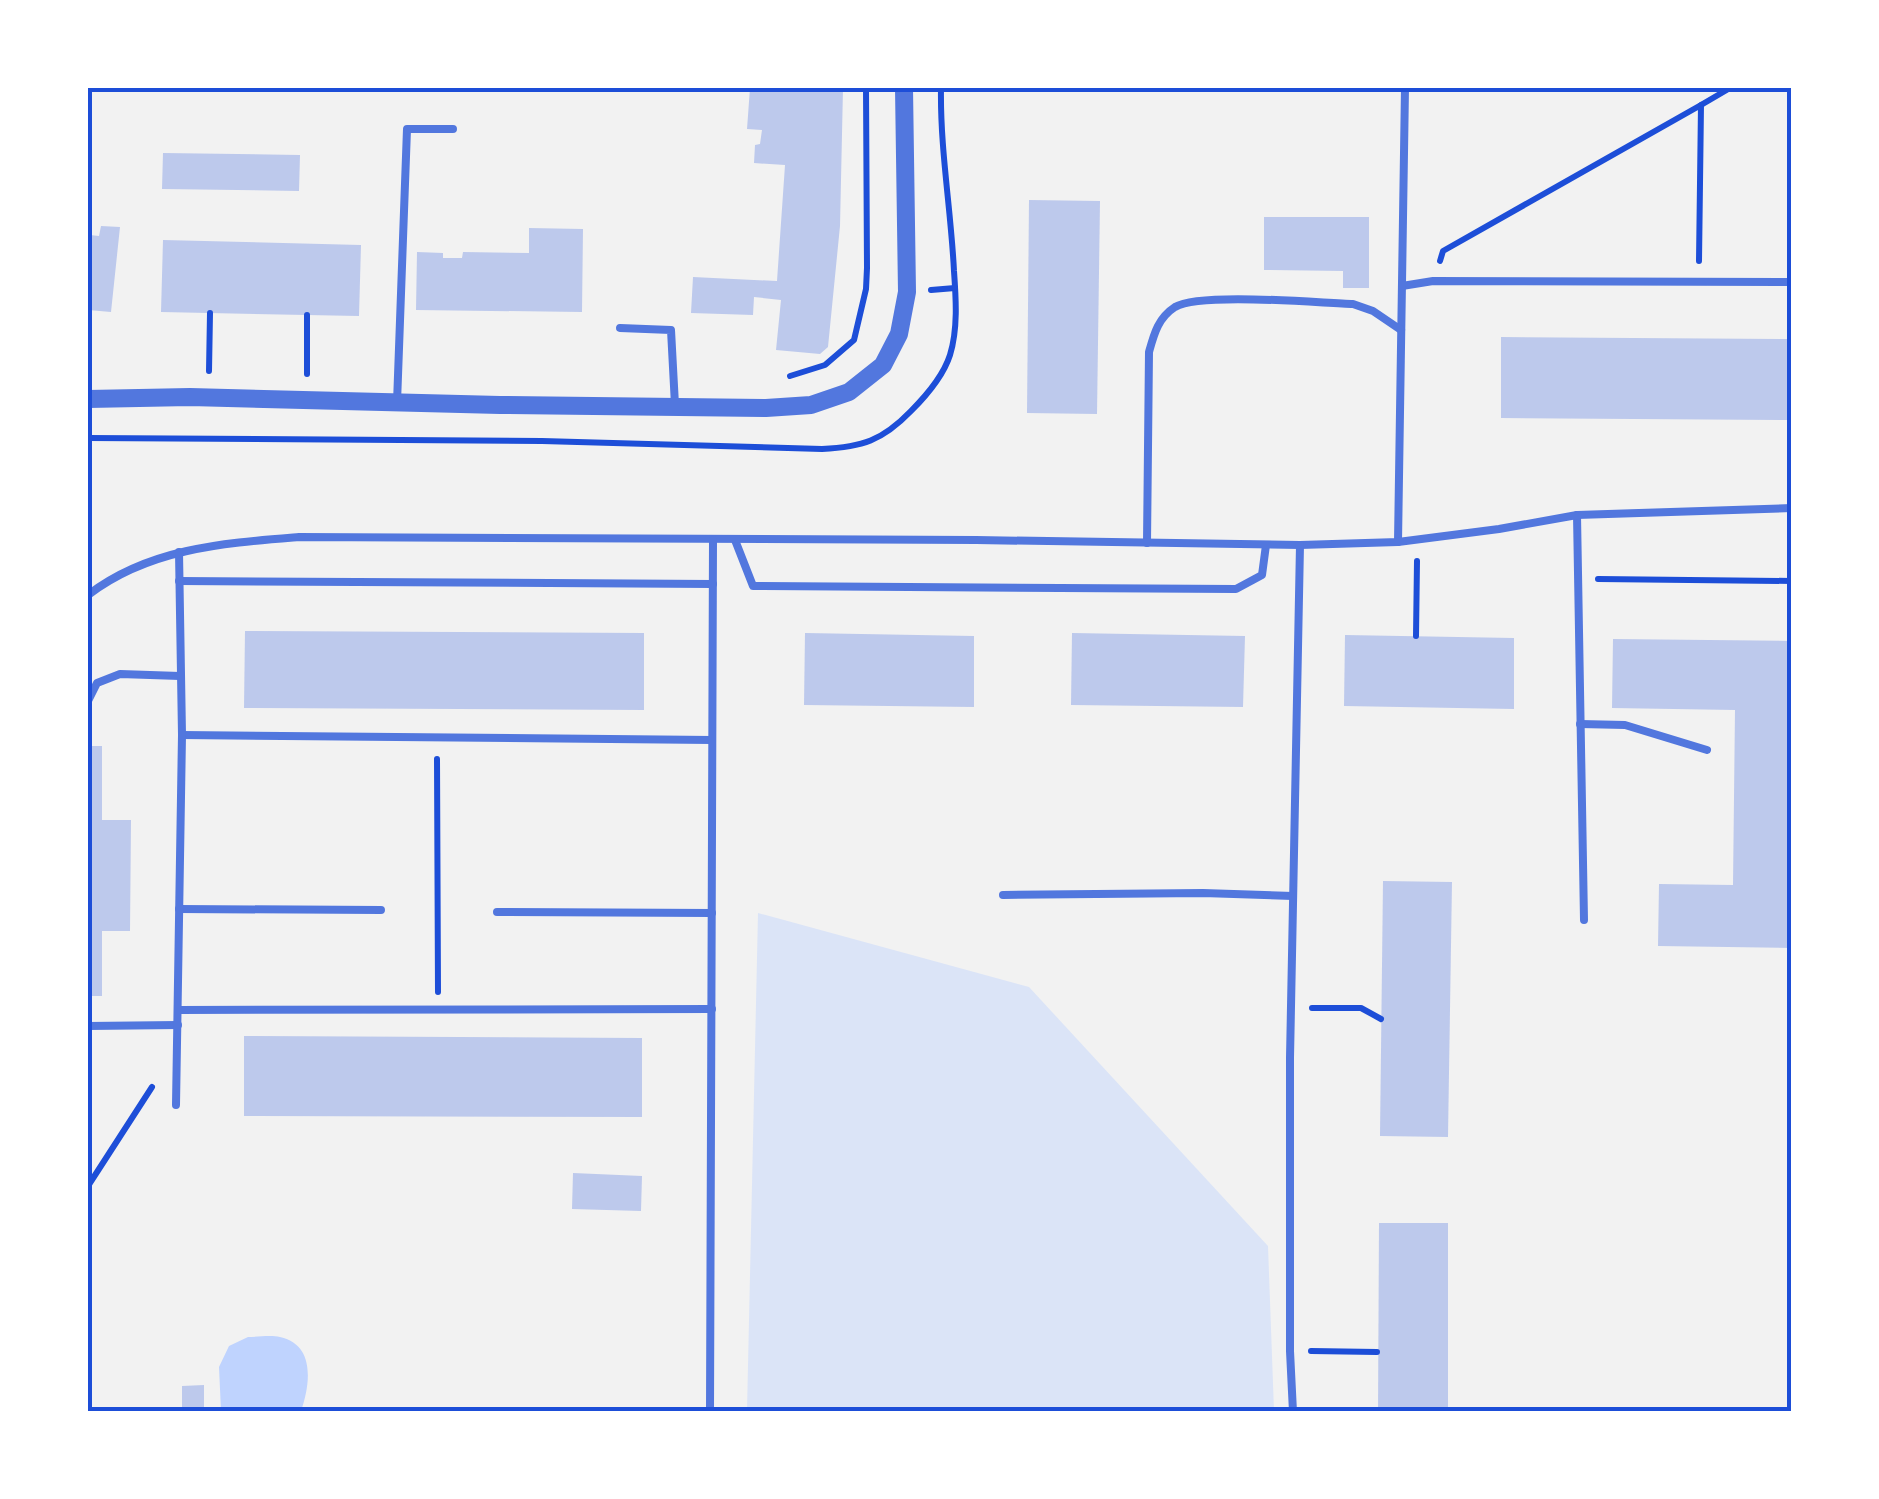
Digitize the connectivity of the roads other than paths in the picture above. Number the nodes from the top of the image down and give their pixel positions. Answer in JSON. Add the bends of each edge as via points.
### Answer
{"nodes":[{"id":1,"x":904,"y":88,"type":"edge"},
{"id":2,"x":1405,"y":88,"type":"edge"},
{"id":3,"x":453,"y":129,"type":"dead end"},
{"id":4,"x":1792,"y":282,"type":"edge"},
{"id":5,"x":1402,"y":286,"type":"junction"},
{"id":6,"x":620,"y":328,"type":"dead end"},
{"id":7,"x":1401,"y":330,"type":"junction"},
{"id":8,"x":88,"y":399,"type":"edge"},
{"id":9,"x":397,"y":402,"type":"junction"},
{"id":10,"x":674,"y":406,"type":"junction"},
{"id":11,"x":1792,"y":508,"type":"edge"},
{"id":12,"x":1577,"y":514,"type":"junction"},
{"id":13,"x":713,"y":540,"type":"junction"},
{"id":14,"x":735,"y":540,"type":"junction"},
{"id":15,"x":1398,"y":542,"type":"junction"},
{"id":16,"x":1147,"y":543,"type":"junction"},
{"id":17,"x":1266,"y":545,"type":"junction"},
{"id":18,"x":1300,"y":545,"type":"junction"},
{"id":19,"x":178,"y":552,"type":"junction"},
{"id":20,"x":179,"y":581,"type":"junction"},
{"id":21,"x":713,"y":584,"type":"junction"},
{"id":22,"x":88,"y":596,"type":"edge"},
{"id":23,"x":180,"y":676,"type":"junction"},
{"id":24,"x":88,"y":701,"type":"edge"},
{"id":25,"x":1580,"y":724,"type":"junction"},
{"id":26,"x":182,"y":735,"type":"junction"},
{"id":27,"x":712,"y":740,"type":"junction"},
{"id":28,"x":1707,"y":750,"type":"dead end"},
{"id":29,"x":1003,"y":894,"type":"dead end"},
{"id":30,"x":1293,"y":896,"type":"junction"},
{"id":31,"x":180,"y":909,"type":"junction"},
{"id":32,"x":381,"y":910,"type":"dead end"},
{"id":33,"x":497,"y":912,"type":"dead end"},
{"id":34,"x":712,"y":913,"type":"junction"},
{"id":35,"x":1584,"y":920,"type":"dead end"},
{"id":36,"x":712,"y":1009,"type":"junction"},
{"id":37,"x":178,"y":1010,"type":"junction"},
{"id":38,"x":178,"y":1025,"type":"junction"},
{"id":39,"x":88,"y":1026,"type":"edge"},
{"id":40,"x":176,"y":1106,"type":"dead end"},
{"id":41,"x":710,"y":1412,"type":"edge"},
{"id":42,"x":1293,"y":1412,"type":"edge"}],
"edges":[{"from":1,"to":10,"type":"street","via":[[907,292],[899,334],[883,365],[849,392],[812,406]]},
{"from":2,"to":5,"type":"lane"},
{"from":3,"to":9,"type":"lane","via":[[407,129]]},
{"from":4,"to":5,"type":"lane"},
{"from":5,"to":7,"type":"lane"},
{"from":6,"to":10,"type":"lane","via":[[671,330]]},
{"from":7,"to":15,"type":"lane"},
{"from":7,"to":16,"type":"lane","via":[[1352,304],[1208,299],[1177,306],[1158,322],[1149,352]]},
{"from":8,"to":9,"type":"street"},
{"from":9,"to":10,"type":"street"},
{"from":11,"to":12,"type":"lane"},
{"from":12,"to":15,"type":"lane"},
{"from":12,"to":25,"type":"lane"},
{"from":13,"to":14,"type":"lane"},
{"from":13,"to":19,"type":"lane","via":[[299,536]]},
{"from":13,"to":21,"type":"lane"},
{"from":14,"to":16,"type":"lane"},
{"from":14,"to":17,"type":"lane","via":[[753,586],[1236,589],[1262,575]]},
{"from":15,"to":18,"type":"lane"},
{"from":16,"to":17,"type":"lane"},
{"from":17,"to":18,"type":"lane"},
{"from":18,"to":30,"type":"lane"},
{"from":19,"to":20,"type":"lane"},
{"from":19,"to":22,"type":"lane"},
{"from":20,"to":21,"type":"lane"},
{"from":20,"to":23,"type":"lane"},
{"from":21,"to":27,"type":"lane"},
{"from":23,"to":24,"type":"lane","via":[[120,674],[97,683]]},
{"from":23,"to":26,"type":"lane"},
{"from":25,"to":28,"type":"lane","via":[[1625,725]]},
{"from":25,"to":35,"type":"lane"},
{"from":26,"to":27,"type":"lane"},
{"from":26,"to":31,"type":"lane"},
{"from":27,"to":34,"type":"lane"},
{"from":29,"to":30,"type":"lane"},
{"from":30,"to":42,"type":"lane"},
{"from":31,"to":32,"type":"lane"},
{"from":31,"to":37,"type":"lane"},
{"from":33,"to":34,"type":"lane"},
{"from":34,"to":36,"type":"lane"},
{"from":36,"to":37,"type":"lane"},
{"from":36,"to":41,"type":"lane"},
{"from":37,"to":38,"type":"lane"},
{"from":38,"to":39,"type":"lane"},
{"from":38,"to":40,"type":"lane"}]}
